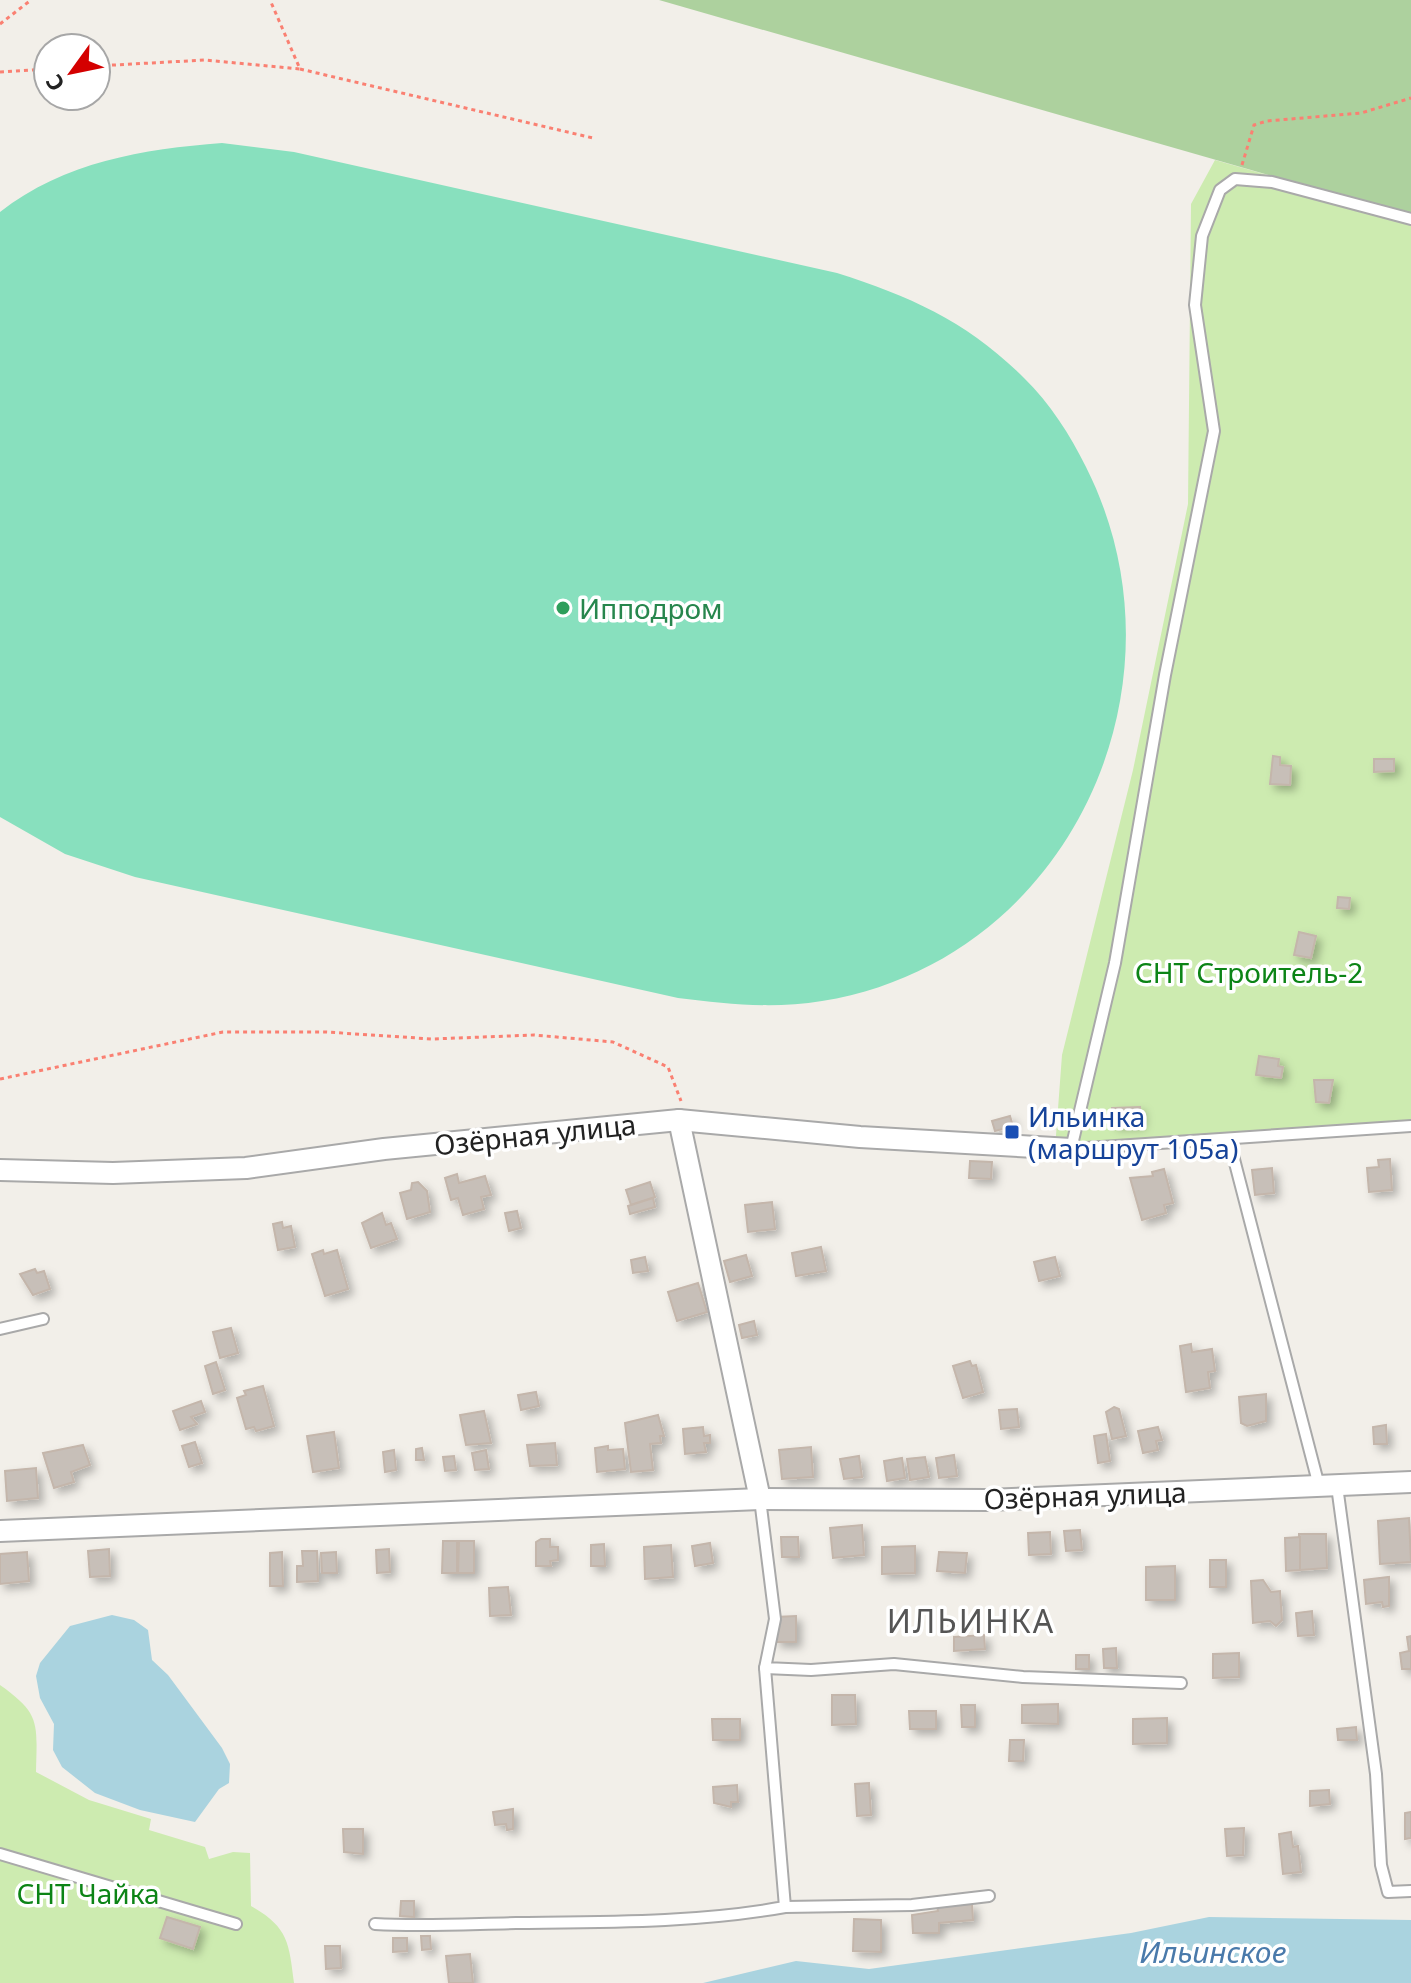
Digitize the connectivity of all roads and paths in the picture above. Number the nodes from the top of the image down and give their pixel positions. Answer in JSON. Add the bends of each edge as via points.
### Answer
{"nodes":[{"id":1,"x":31,"y":0,"type":"edge"},
{"id":2,"x":270,"y":0,"type":"edge"},
{"id":3,"x":0,"y":24,"type":"edge"},
{"id":4,"x":112,"y":65,"type":"edge"},
{"id":5,"x":300,"y":69,"type":"junction"},
{"id":6,"x":32,"y":70,"type":"edge"},
{"id":7,"x":0,"y":72,"type":"edge"},
{"id":8,"x":1411,"y":98,"type":"edge"},
{"id":9,"x":593,"y":138,"type":"dead end"},
{"id":10,"x":1235,"y":179,"type":"junction"},
{"id":11,"x":1411,"y":219,"type":"edge"},
{"id":12,"x":0,"y":1079,"type":"edge"},
{"id":13,"x":679,"y":1120,"type":"junction"},
{"id":14,"x":1411,"y":1126,"type":"edge"},
{"id":15,"x":1229,"y":1140,"type":"junction"},
{"id":16,"x":1071,"y":1149,"type":"junction"},
{"id":17,"x":0,"y":1170,"type":"edge"},
{"id":18,"x":43,"y":1319,"type":"dead end"},
{"id":19,"x":0,"y":1329,"type":"edge"},
{"id":20,"x":1411,"y":1482,"type":"edge"},
{"id":21,"x":1328,"y":1486,"type":"junction"},
{"id":22,"x":760,"y":1499,"type":"junction"},
{"id":23,"x":0,"y":1531,"type":"edge"},
{"id":24,"x":765,"y":1668,"type":"junction"},
{"id":25,"x":1181,"y":1683,"type":"dead end"},
{"id":26,"x":0,"y":1854,"type":"edge"},
{"id":27,"x":1411,"y":1891,"type":"edge"},
{"id":28,"x":989,"y":1896,"type":"dead end"},
{"id":29,"x":785,"y":1907,"type":"junction"},
{"id":30,"x":236,"y":1924,"type":"dead end"},
{"id":31,"x":375,"y":1924,"type":"dead end"}],
"edges":[{"from":1,"to":3,"type":"path"},
{"from":2,"to":5,"type":"path"},
{"from":4,"to":5,"type":"path","via":[[205,60]]},
{"from":5,"to":9,"type":"path"},
{"from":6,"to":7,"type":"path"},
{"from":8,"to":10,"type":"path","via":[[1361,113],[1254,125]]},
{"from":10,"to":11,"type":"lane","via":[[1272,182]]},
{"from":10,"to":16,"type":"lane","via":[[1220,190],[1202,236],[1195,305],[1214,431],[1115,963]]},
{"from":12,"to":13,"type":"path","via":[[223,1032],[432,1039],[534,1035],[613,1042],[668,1067],[681,1096]]},
{"from":13,"to":16,"type":"street","name":"Озёрная улица"},
{"from":13,"to":17,"type":"street","name":"Озёрная улица","via":[[246,1168]]},
{"from":13,"to":22,"type":"street"},
{"from":14,"to":15,"type":"lane"},
{"from":15,"to":16,"type":"lane"},
{"from":15,"to":21,"type":"lane"},
{"from":18,"to":19,"type":"lane"},
{"from":20,"to":21,"type":"street","name":"Озёрная улица"},
{"from":21,"to":22,"type":"street","name":"Озёрная улица","via":[[987,1500]]},
{"from":21,"to":27,"type":"lane","via":[[1376,1774],[1381,1865],[1388,1892]]},
{"from":22,"to":23,"type":"street","name":"Озёрная улица"},
{"from":22,"to":24,"type":"lane","via":[[775,1619]]},
{"from":24,"to":25,"type":"lane","via":[[894,1664],[1023,1677]]},
{"from":24,"to":29,"type":"lane"},
{"from":26,"to":30,"type":"lane"},
{"from":28,"to":29,"type":"lane","via":[[912,1905]]},
{"from":29,"to":31,"type":"lane","via":[[594,1925]]}]}
